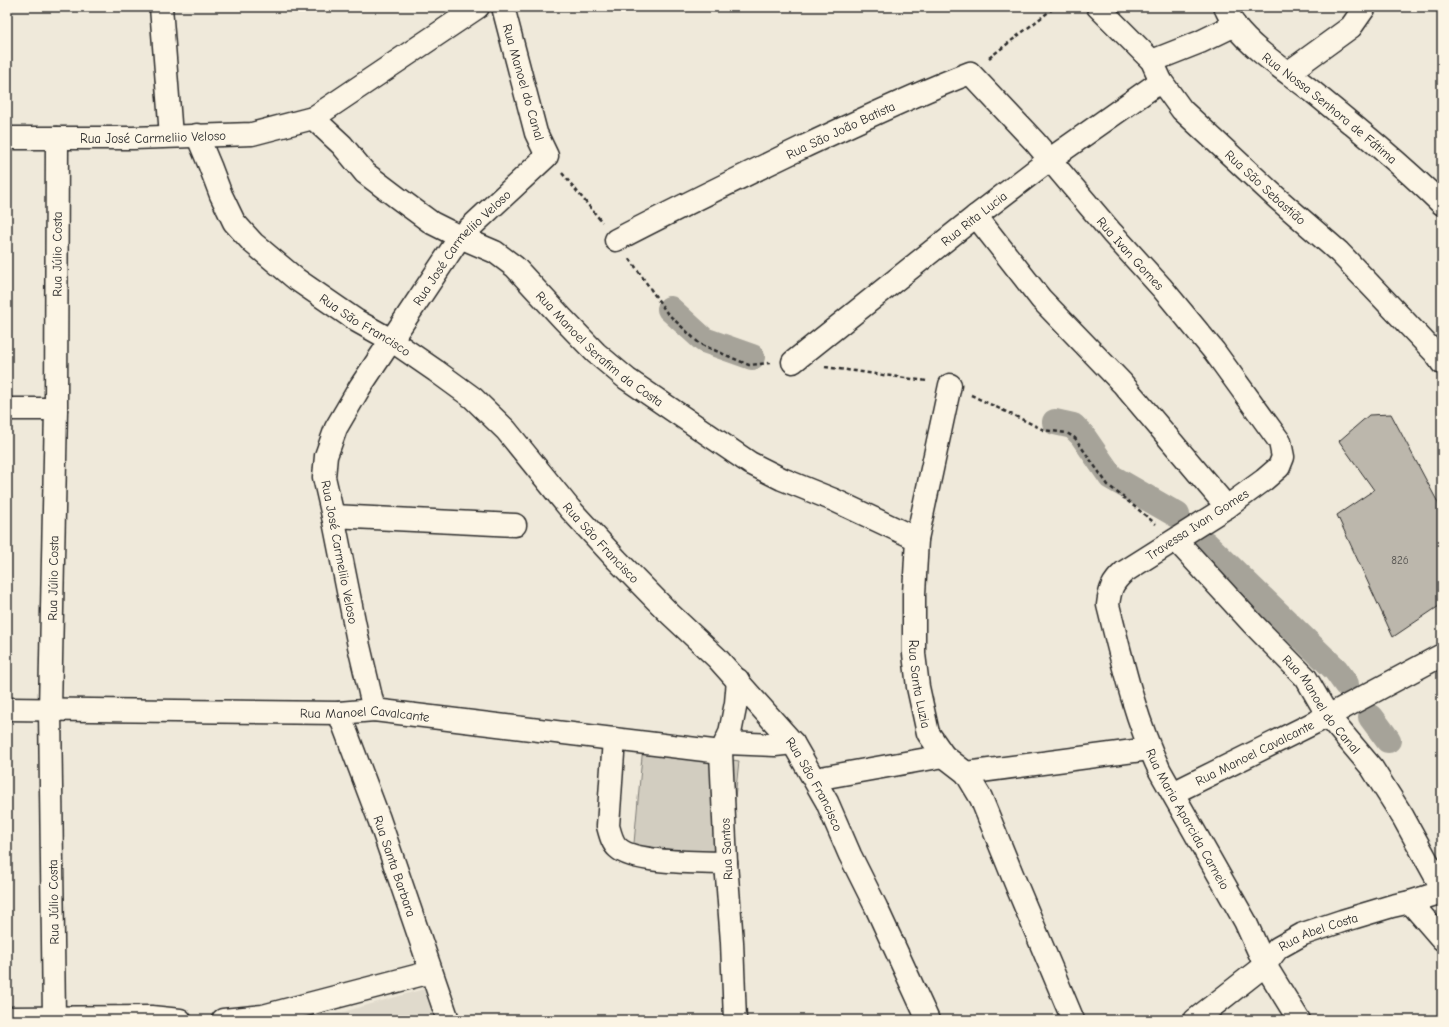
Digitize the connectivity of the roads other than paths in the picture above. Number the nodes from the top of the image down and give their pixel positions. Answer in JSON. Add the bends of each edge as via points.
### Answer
{"nodes":[{"id":1,"x":161,"y":7,"type":"edge"},
{"id":2,"x":478,"y":7,"type":"edge"},
{"id":3,"x":503,"y":7,"type":"edge"},
{"id":4,"x":1098,"y":7,"type":"edge"},
{"id":5,"x":1365,"y":7,"type":"edge"},
{"id":6,"x":1230,"y":16,"type":"edge"},
{"id":7,"x":1152,"y":61,"type":"junction"},
{"id":8,"x":1289,"y":72,"type":"junction"},
{"id":9,"x":970,"y":73,"type":"joint"},
{"id":10,"x":1161,"y":81,"type":"junction"},
{"id":11,"x":313,"y":118,"type":"junction"},
{"id":12,"x":197,"y":135,"type":"junction"},
{"id":13,"x":171,"y":136,"type":"junction"},
{"id":14,"x":7,"y":138,"type":"edge"},
{"id":15,"x":57,"y":138,"type":"junction"},
{"id":16,"x":547,"y":156,"type":"joint"},
{"id":17,"x":1049,"y":160,"type":"junction"},
{"id":18,"x":1442,"y":204,"type":"edge"},
{"id":19,"x":976,"y":216,"type":"junction"},
{"id":20,"x":460,"y":237,"type":"junction"},
{"id":21,"x":616,"y":240,"type":"road end"},
{"id":22,"x":391,"y":340,"type":"junction"},
{"id":23,"x":793,"y":362,"type":"road end"},
{"id":24,"x":1442,"y":362,"type":"edge"},
{"id":25,"x":950,"y":385,"type":"road end"},
{"id":26,"x":7,"y":409,"type":"edge"},
{"id":27,"x":56,"y":409,"type":"junction"},
{"id":28,"x":1280,"y":442,"type":"joint"},
{"id":29,"x":1227,"y":507,"type":"junction"},
{"id":30,"x":333,"y":516,"type":"junction"},
{"id":31,"x":515,"y":525,"type":"dead end"},
{"id":32,"x":917,"y":539,"type":"junction"},
{"id":33,"x":1176,"y":540,"type":"junction"},
{"id":34,"x":1108,"y":605,"type":"joint"},
{"id":35,"x":1442,"y":655,"type":"edge"},
{"id":36,"x":738,"y":680,"type":"junction"},
{"id":37,"x":7,"y":709,"type":"edge"},
{"id":38,"x":50,"y":710,"type":"junction"},
{"id":39,"x":374,"y":710,"type":"junction"},
{"id":40,"x":339,"y":713,"type":"junction"},
{"id":41,"x":1328,"y":716,"type":"junction"},
{"id":42,"x":614,"y":739,"type":"junction"},
{"id":43,"x":793,"y":743,"type":"junction"},
{"id":44,"x":724,"y":747,"type":"junction"},
{"id":45,"x":1150,"y":749,"type":"junction"},
{"id":46,"x":944,"y":756,"type":"junction"},
{"id":47,"x":966,"y":773,"type":"junction"},
{"id":48,"x":815,"y":779,"type":"junction"},
{"id":49,"x":1173,"y":793,"type":"junction"},
{"id":50,"x":726,"y":863,"type":"junction"},
{"id":51,"x":1442,"y":888,"type":"edge"},
{"id":52,"x":1442,"y":892,"type":"edge"},
{"id":53,"x":1410,"y":902,"type":"junction"},
{"id":54,"x":1442,"y":939,"type":"edge"},
{"id":55,"x":1265,"y":965,"type":"junction"},
{"id":56,"x":431,"y":972,"type":"junction"},
{"id":57,"x":54,"y":1017,"type":"junction"},
{"id":58,"x":7,"y":1018,"type":"edge"},
{"id":59,"x":180,"y":1020,"type":"edge"},
{"id":60,"x":223,"y":1020,"type":"edge"},
{"id":61,"x":448,"y":1020,"type":"edge"},
{"id":62,"x":735,"y":1020,"type":"edge"},
{"id":63,"x":928,"y":1020,"type":"edge"},
{"id":64,"x":1073,"y":1020,"type":"edge"},
{"id":65,"x":1195,"y":1020,"type":"edge"},
{"id":66,"x":1299,"y":1020,"type":"edge"}],
"edges":[{"from":1,"to":13,"type":"street"},
{"from":2,"to":11,"type":"street","name":"Rua José Carmeliio Veloso"},
{"from":3,"to":16,"type":"street","name":"Rua Manoel do Canal","via":[[536,133]]},
{"from":4,"to":7,"type":"street","name":"Rua São Sebastião"},
{"from":5,"to":8,"type":"street","via":[[1350,28]]},
{"from":6,"to":7,"type":"street","via":[[1200,42]]},
{"from":6,"to":8,"type":"street","name":"Rua Nossa Senhora de Fátima","via":[[1256,48]]},
{"from":7,"to":10,"type":"street","name":"Rua São Sebastião"},
{"from":8,"to":18,"type":"street","name":"Rua Nossa Senhora de Fátima","via":[[1420,182]]},
{"from":9,"to":17,"type":"street","name":"Rua Ivan Gomes","via":[[1036,142]]},
{"from":9,"to":21,"type":"street","name":"Rua São João Batista","via":[[867,117]]},
{"from":10,"to":17,"type":"street","name":"Rua Rita Lucia"},
{"from":10,"to":24,"type":"street","name":"Rua São Sebastião","via":[[1182,110],[1339,252]]},
{"from":11,"to":12,"type":"street","name":"Rua José Carmeliio Veloso","via":[[252,134]]},
{"from":11,"to":20,"type":"street","name":"Rua Manoel Serafim da Costa","via":[[342,145],[365,173],[432,223]]},
{"from":12,"to":13,"type":"street","name":"Rua José Carmeliio Veloso"},
{"from":12,"to":22,"type":"street","name":"Rua São Francisco","via":[[234,222],[259,248],[296,279],[357,321]]},
{"from":13,"to":15,"type":"street","name":"Rua José Carmeliio Veloso"},
{"from":14,"to":15,"type":"street","name":"Rua José Carmeliio Veloso"},
{"from":15,"to":27,"type":"street","name":"Rua Júlio Costa"},
{"from":16,"to":20,"type":"street","name":"Rua José Carmeliio Veloso"},
{"from":17,"to":19,"type":"street","name":"Rua Rita Lucia"},
{"from":17,"to":28,"type":"street","name":"Rua Ivan Gomes","via":[[1162,288]]},
{"from":19,"to":23,"type":"street","name":"Rua Rita Lucia"},
{"from":19,"to":29,"type":"street","via":[[1041,299],[1122,383]]},
{"from":20,"to":22,"type":"street","name":"Rua José Carmeliio Veloso"},
{"from":20,"to":32,"type":"street","name":"Rua Manoel Serafim da Costa","via":[[495,252],[515,267],[591,348],[627,379],[750,463]]},
{"from":22,"to":30,"type":"street","name":"Rua José Carmeliio Veloso","via":[[336,428],[326,456],[324,477]]},
{"from":22,"to":36,"type":"street","name":"Rua São Francisco","via":[[472,398],[506,430],[570,509],[617,560]]},
{"from":25,"to":32,"type":"street","name":"Rua Santa Luzia"},
{"from":26,"to":27,"type":"street"},
{"from":27,"to":38,"type":"street","name":"Rua Júlio Costa"},
{"from":28,"to":29,"type":"street","name":"Travessa Ivan Gomes","via":[[1283,457],[1279,467]]},
{"from":29,"to":33,"type":"street","name":"Travessa Ivan Gomes"},
{"from":30,"to":31,"type":"street"},
{"from":30,"to":39,"type":"street","name":"Rua José Carmeliio Veloso"},
{"from":32,"to":46,"type":"street","name":"Rua Santa Luzia","via":[[914,654],[918,687],[928,733]]},
{"from":33,"to":34,"type":"street","name":"Travessa Ivan Gomes","via":[[1120,576],[1110,591]]},
{"from":33,"to":41,"type":"street","name":"Rua Manoel do Canal","via":[[1306,678]]},
{"from":34,"to":45,"type":"street","name":"Rua Maria Aparcida Carneio","via":[[1131,693]]},
{"from":35,"to":41,"type":"street","name":"Rua Manoel Cavalcante"},
{"from":36,"to":43,"type":"street","name":"Rua São Francisco"},
{"from":36,"to":44,"type":"street","name":"Rua Santos","via":[[730,734]]},
{"from":37,"to":38,"type":"street","name":"Rua Manoel Cavalcante"},
{"from":38,"to":40,"type":"street","name":"Rua Manoel Cavalcante"},
{"from":38,"to":57,"type":"street","name":"Rua Júlio Costa"},
{"from":39,"to":40,"type":"street","name":"Rua Manoel Cavalcante"},
{"from":39,"to":42,"type":"street","name":"Rua Manoel Cavalcante"},
{"from":40,"to":56,"type":"street","name":"Rua Santa Barbara","via":[[379,819]]},
{"from":41,"to":49,"type":"street","name":"Rua Manoel Cavalcante"},
{"from":41,"to":51,"type":"street","name":"Rua Manoel do Canal","via":[[1372,768],[1403,817]]},
{"from":42,"to":44,"type":"street","name":"Rua Manoel Cavalcante"},
{"from":42,"to":50,"type":"street","via":[[608,826],[617,847],[626,854],[659,860]]},
{"from":43,"to":44,"type":"street","name":"Rua Manoel Cavalcante"},
{"from":43,"to":48,"type":"street","name":"Rua São Francisco"},
{"from":44,"to":50,"type":"street","name":"Rua Santos"},
{"from":45,"to":47,"type":"street"},
{"from":45,"to":49,"type":"street","name":"Rua Maria Aparcida Carneio"},
{"from":46,"to":47,"type":"street","name":"Rua Santa Luzia"},
{"from":46,"to":48,"type":"street"},
{"from":47,"to":64,"type":"street","name":"Rua Santa Luzia","via":[[981,798]]},
{"from":48,"to":63,"type":"street","name":"Rua São Francisco"},
{"from":49,"to":55,"type":"street","name":"Rua Maria Aparcida Carneio","via":[[1245,921]]},
{"from":50,"to":62,"type":"street","name":"Rua Santos"},
{"from":52,"to":53,"type":"street","name":"Rua Abel Costa"},
{"from":53,"to":54,"type":"street"},
{"from":53,"to":55,"type":"street","name":"Rua Abel Costa","via":[[1303,934],[1278,948]]},
{"from":55,"to":65,"type":"street","name":"Rua Abel Costa"},
{"from":55,"to":66,"type":"street","name":"Rua Maria Aparcida Carneio"},
{"from":56,"to":60,"type":"street","via":[[263,1016]]},
{"from":56,"to":61,"type":"street","name":"Rua Santa Barbara"},
{"from":57,"to":58,"type":"street"},
{"from":57,"to":59,"type":"street","via":[[151,1017]]}]}
